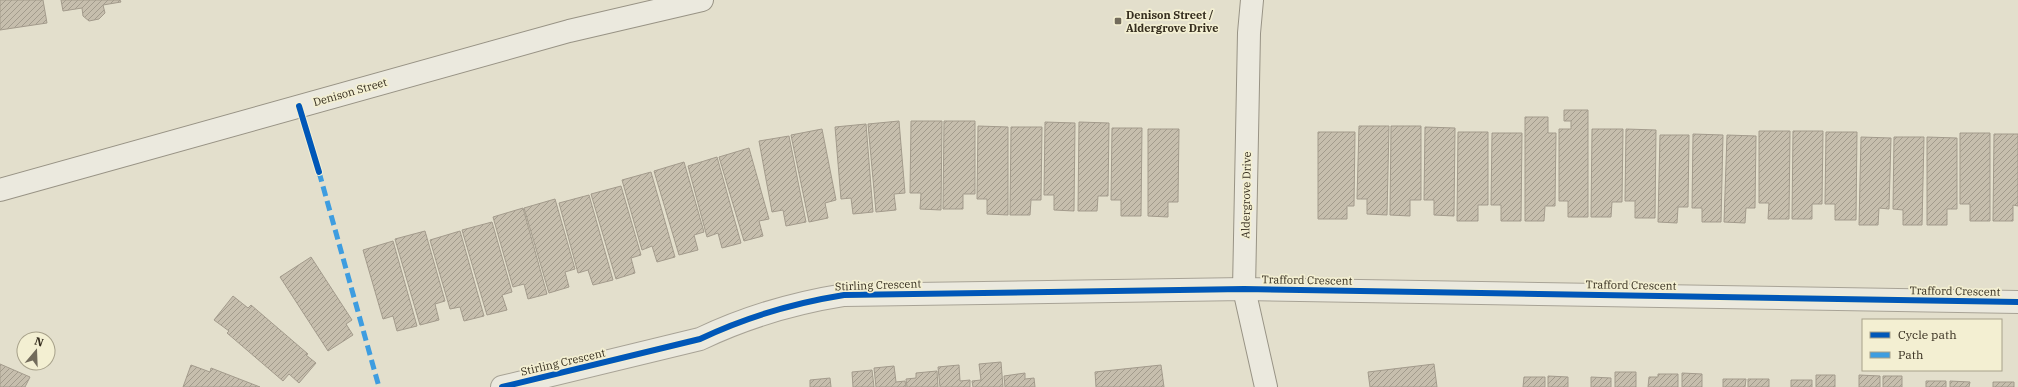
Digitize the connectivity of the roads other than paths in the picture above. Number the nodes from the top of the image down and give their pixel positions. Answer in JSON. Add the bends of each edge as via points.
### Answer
{"nodes":[{"id":1,"x":702,"y":0,"type":"edge"},
{"id":2,"x":1252,"y":0,"type":"edge"},
{"id":3,"x":0,"y":190,"type":"edge"},
{"id":4,"x":1244,"y":289,"type":"junction"},
{"id":5,"x":2018,"y":302,"type":"edge"},
{"id":6,"x":502,"y":387,"type":"edge"},
{"id":7,"x":1266,"y":387,"type":"edge"}],
"edges":[{"from":1,"to":3,"type":"street","name":"Denison Street","via":[[569,30]]},
{"from":2,"to":4,"type":"street","name":"Aldergrove Drive","via":[[1249,33]]},
{"from":4,"to":5,"type":"street","name":"Trafford Crescent"},
{"from":4,"to":6,"type":"street","name":"Stirling Crescent","via":[[844,295],[806,301],[775,310],[731,324],[700,339]]},
{"from":4,"to":7,"type":"street","name":"Aldergrove Drive"}]}
